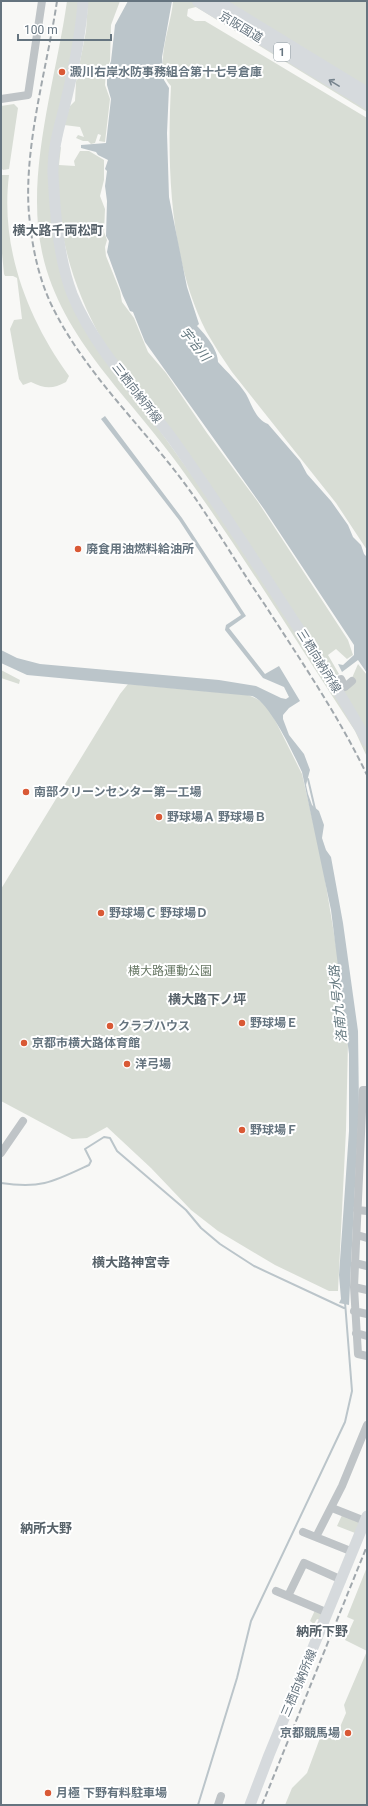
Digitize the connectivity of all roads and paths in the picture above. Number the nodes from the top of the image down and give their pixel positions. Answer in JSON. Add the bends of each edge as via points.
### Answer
{"nodes":[{"id":1,"x":42,"y":1,"type":"edge"},
{"id":2,"x":83,"y":1,"type":"edge"},
{"id":3,"x":198,"y":1,"type":"edge"},
{"id":4,"x":217,"y":1,"type":"edge"},
{"id":5,"x":367,"y":93,"type":"edge"},
{"id":6,"x":1,"y":99,"type":"edge"},
{"id":7,"x":367,"y":103,"type":"edge"},
{"id":8,"x":352,"y":681,"type":"dead end"},
{"id":9,"x":367,"y":736,"type":"edge"},
{"id":10,"x":367,"y":740,"type":"edge"},
{"id":11,"x":367,"y":1090,"type":"edge"},
{"id":12,"x":365,"y":1113,"type":"edge"},
{"id":13,"x":23,"y":1121,"type":"dead end"},
{"id":14,"x":364,"y":1139,"type":"edge"},
{"id":15,"x":1,"y":1153,"type":"edge"},
{"id":16,"x":363,"y":1172,"type":"edge"},
{"id":17,"x":358,"y":1210,"type":"junction"},
{"id":18,"x":367,"y":1211,"type":"edge"},
{"id":19,"x":357,"y":1235,"type":"junction"},
{"id":20,"x":367,"y":1238,"type":"edge"},
{"id":21,"x":355,"y":1264,"type":"junction"},
{"id":22,"x":367,"y":1266,"type":"edge"},
{"id":23,"x":354,"y":1287,"type":"junction"},
{"id":24,"x":367,"y":1290,"type":"edge"},
{"id":25,"x":354,"y":1311,"type":"junction"},
{"id":26,"x":367,"y":1314,"type":"edge"},
{"id":27,"x":356,"y":1333,"type":"junction"},
{"id":28,"x":367,"y":1336,"type":"edge"},
{"id":29,"x":367,"y":1356,"type":"edge"},
{"id":30,"x":367,"y":1425,"type":"edge"},
{"id":31,"x":332,"y":1508,"type":"junction"},
{"id":32,"x":366,"y":1518,"type":"edge"},
{"id":33,"x":302,"y":1532,"type":"dead end"},
{"id":34,"x":316,"y":1537,"type":"junction"},
{"id":35,"x":353,"y":1552,"type":"junction"},
{"id":36,"x":342,"y":1580,"type":"junction"},
{"id":37,"x":276,"y":1591,"type":"dead end"},
{"id":38,"x":288,"y":1596,"type":"junction"},
{"id":39,"x":328,"y":1613,"type":"junction"},
{"id":40,"x":221,"y":1796,"type":"dead end"},
{"id":41,"x":218,"y":1805,"type":"edge"},
{"id":42,"x":250,"y":1805,"type":"edge"}],
"edges":[{"from":1,"to":6,"type":"street","via":[[28,95]]},
{"from":2,"to":10,"type":"main road","name":"三栖向納所線","via":[[68,93],[59,123],[53,172],[60,243],[72,292],[86,324],[103,350],[172,438],[222,510],[332,680]]},
{"from":7,"to":3,"type":"highway","name":"京阪国道","number":"1","one_way":true},
{"from":4,"to":5,"type":"highway","name":"京阪国道","number":"1"},
{"from":8,"to":9,"type":"street","via":[[345,687],[340,678],[336,681]]},
{"from":11,"to":12,"type":"street","via":[[363,1090]]},
{"from":12,"to":14,"type":"street"},
{"from":13,"to":15,"type":"street"},
{"from":14,"to":16,"type":"street"},
{"from":16,"to":17,"type":"street"},
{"from":17,"to":18,"type":"street"},
{"from":17,"to":19,"type":"street"},
{"from":19,"to":20,"type":"street"},
{"from":19,"to":21,"type":"street"},
{"from":21,"to":22,"type":"street"},
{"from":21,"to":23,"type":"street"},
{"from":23,"to":24,"type":"street"},
{"from":23,"to":25,"type":"street"},
{"from":25,"to":26,"type":"street"},
{"from":25,"to":27,"type":"street"},
{"from":27,"to":28,"type":"street"},
{"from":27,"to":29,"type":"street","via":[[358,1354]]},
{"from":30,"to":31,"type":"street"},
{"from":31,"to":32,"type":"street"},
{"from":31,"to":34,"type":"street"},
{"from":32,"to":35,"type":"main road","name":"三栖向納所線"},
{"from":33,"to":34,"type":"street"},
{"from":34,"to":35,"type":"street"},
{"from":35,"to":36,"type":"main road","name":"三栖向納所線"},
{"from":36,"to":38,"type":"street","via":[[304,1563]]},
{"from":36,"to":39,"type":"main road","name":"三栖向納所線"},
{"from":37,"to":38,"type":"street"},
{"from":38,"to":39,"type":"street"},
{"from":39,"to":42,"type":"main road","name":"三栖向納所線"},
{"from":40,"to":41,"type":"street"}]}
